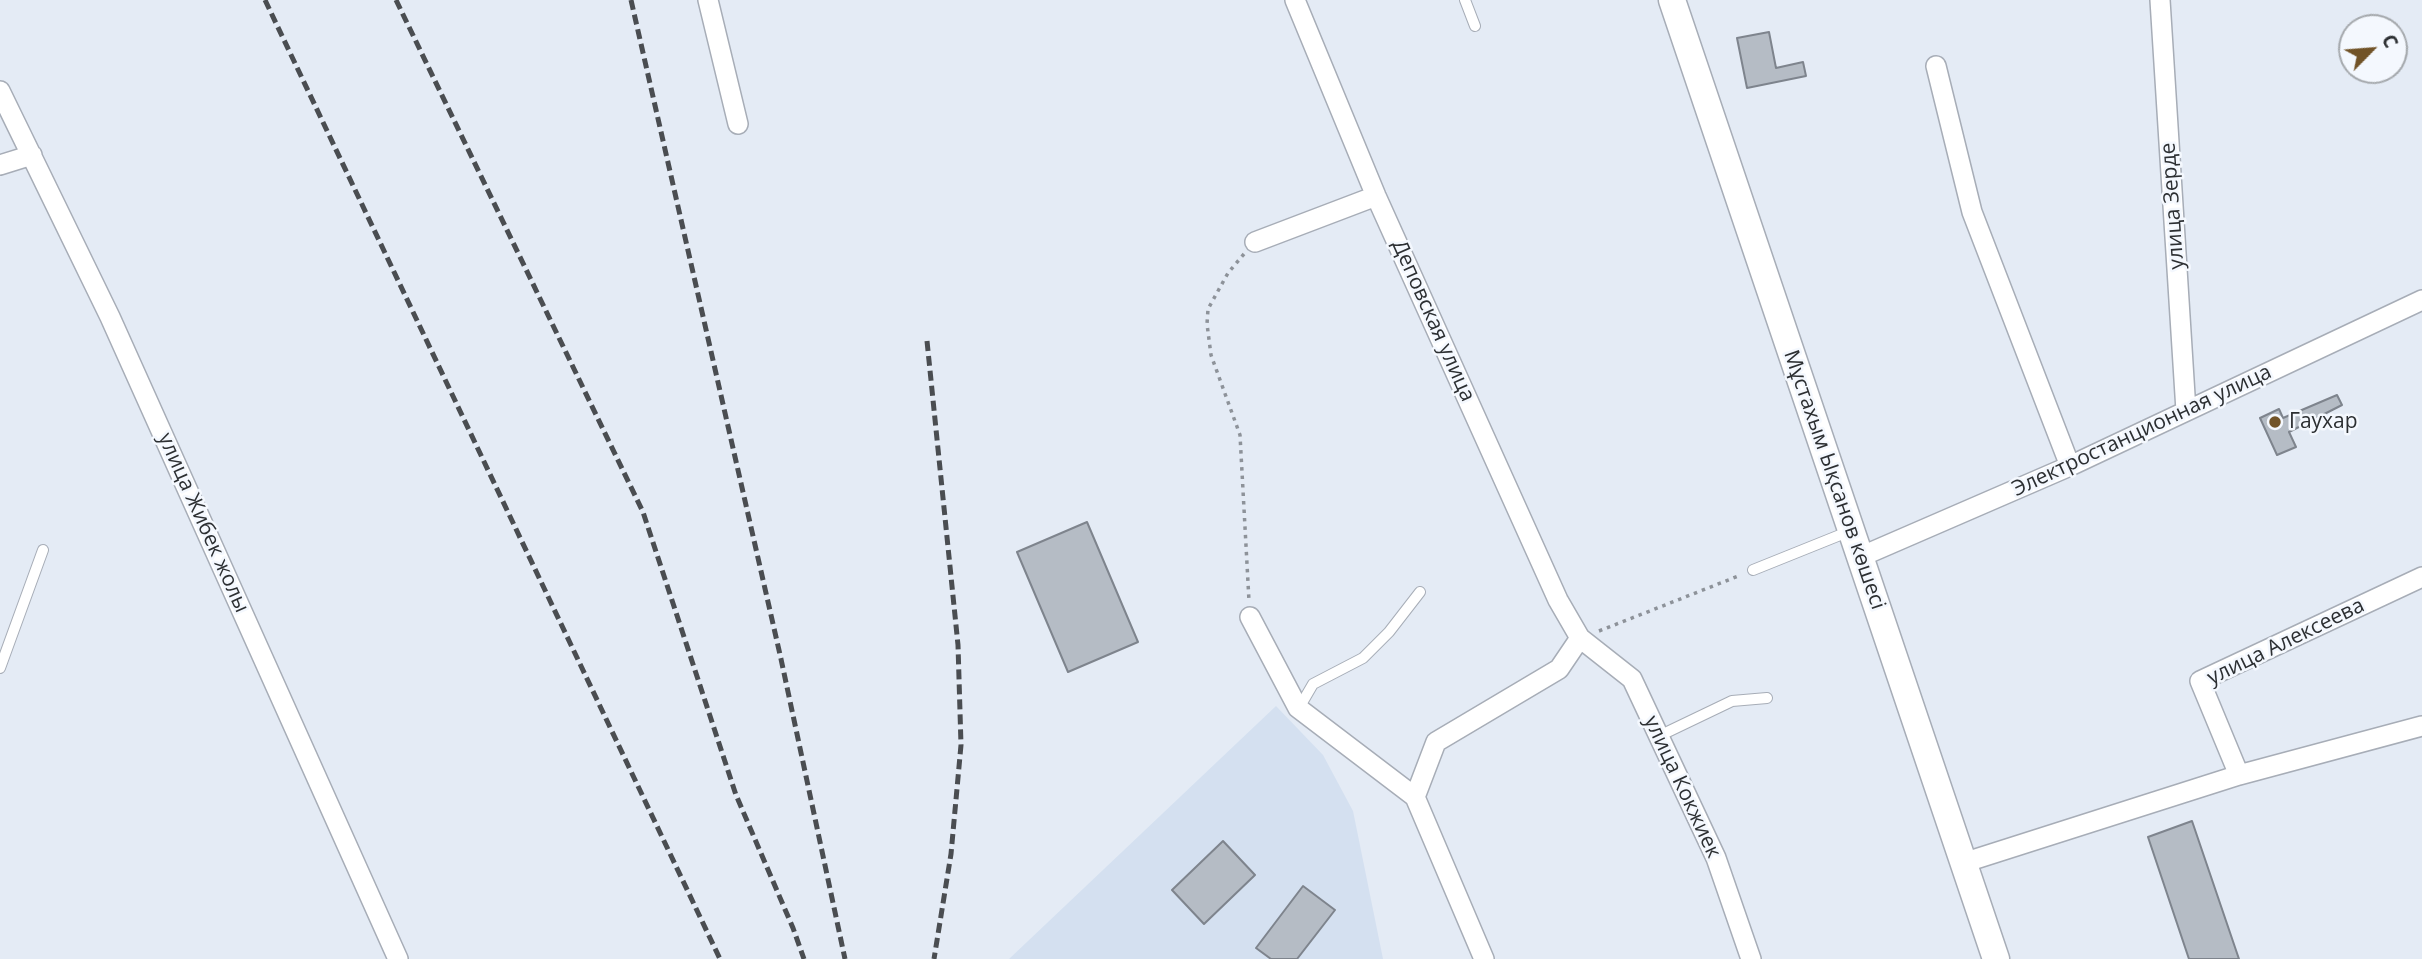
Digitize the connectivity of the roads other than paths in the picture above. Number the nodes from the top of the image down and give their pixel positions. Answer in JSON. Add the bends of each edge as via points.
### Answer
{"nodes":[{"id":1,"x":708,"y":0,"type":"edge"},
{"id":2,"x":1295,"y":0,"type":"edge"},
{"id":3,"x":1465,"y":0,"type":"edge"},
{"id":4,"x":1672,"y":0,"type":"edge"},
{"id":5,"x":2160,"y":0,"type":"edge"},
{"id":6,"x":1475,"y":26,"type":"dead end"},
{"id":7,"x":1936,"y":66,"type":"dead end"},
{"id":8,"x":0,"y":91,"type":"edge"},
{"id":9,"x":738,"y":124,"type":"dead end"},
{"id":10,"x":32,"y":155,"type":"junction"},
{"id":11,"x":0,"y":165,"type":"edge"},
{"id":12,"x":1376,"y":196,"type":"junction"},
{"id":13,"x":1255,"y":242,"type":"road end"},
{"id":14,"x":2422,"y":300,"type":"edge"},
{"id":15,"x":2186,"y":411,"type":"junction"},
{"id":16,"x":2070,"y":466,"type":"junction"},
{"id":17,"x":1850,"y":531,"type":"junction"},
{"id":18,"x":43,"y":550,"type":"dead end"},
{"id":19,"x":1860,"y":556,"type":"junction"},
{"id":20,"x":1753,"y":570,"type":"road end"},
{"id":21,"x":2422,"y":577,"type":"edge"},
{"id":22,"x":1420,"y":592,"type":"dead end"},
{"id":23,"x":1250,"y":617,"type":"road end"},
{"id":24,"x":1580,"y":638,"type":"junction"},
{"id":25,"x":0,"y":668,"type":"edge"},
{"id":26,"x":1767,"y":698,"type":"dead end"},
{"id":27,"x":1298,"y":708,"type":"junction"},
{"id":28,"x":2422,"y":726,"type":"edge"},
{"id":29,"x":1659,"y":736,"type":"junction"},
{"id":30,"x":2239,"y":775,"type":"junction"},
{"id":31,"x":1415,"y":797,"type":"junction"},
{"id":32,"x":1963,"y":863,"type":"junction"},
{"id":33,"x":397,"y":959,"type":"edge"},
{"id":34,"x":1484,"y":959,"type":"edge"},
{"id":35,"x":1751,"y":959,"type":"edge"},
{"id":36,"x":1996,"y":959,"type":"edge"}],
"edges":[{"from":1,"to":9,"type":"street"},
{"from":2,"to":12,"type":"street","name":"Деповская улица"},
{"from":3,"to":6,"type":"lane"},
{"from":4,"to":17,"type":"main road","name":"Мұстахым Ықсанов көшесі"},
{"from":5,"to":15,"type":"street","name":"улица Зерде"},
{"from":7,"to":16,"type":"street","via":[[1972,212]]},
{"from":8,"to":10,"type":"street","name":"улица Жибек жолы"},
{"from":10,"to":11,"type":"street"},
{"from":10,"to":33,"type":"street","name":"улица Жибек жолы","via":[[110,317]]},
{"from":12,"to":13,"type":"street"},
{"from":12,"to":24,"type":"street","name":"Деповская улица","via":[[1558,600]]},
{"from":14,"to":15,"type":"street","name":"Электростанционная улица"},
{"from":15,"to":16,"type":"street","name":"Электростанционная улица"},
{"from":16,"to":19,"type":"street","name":"Электростанционная улица"},
{"from":17,"to":19,"type":"main road","name":"Мұстахым Ықсанов көшесі"},
{"from":17,"to":20,"type":"lane"},
{"from":18,"to":25,"type":"lane"},
{"from":19,"to":32,"type":"main road","name":"Мұстахым Ықсанов көшесі"},
{"from":21,"to":30,"type":"street","name":"улица Алексеева","via":[[2200,681]]},
{"from":22,"to":27,"type":"lane","via":[[1363,657],[1313,684]]},
{"from":23,"to":27,"type":"street"},
{"from":24,"to":29,"type":"street","name":"улица Кокжиек","via":[[1632,679]]},
{"from":24,"to":31,"type":"street","via":[[1559,669],[1436,741]]},
{"from":26,"to":29,"type":"lane","via":[[1732,701]]},
{"from":27,"to":31,"type":"street"},
{"from":28,"to":30,"type":"street"},
{"from":29,"to":35,"type":"street","name":"улица Кокжиек","via":[[1716,858]]},
{"from":30,"to":32,"type":"street"},
{"from":31,"to":34,"type":"street"},
{"from":32,"to":36,"type":"main road","name":"Мұстахым Ықсанов көшесі"}]}
